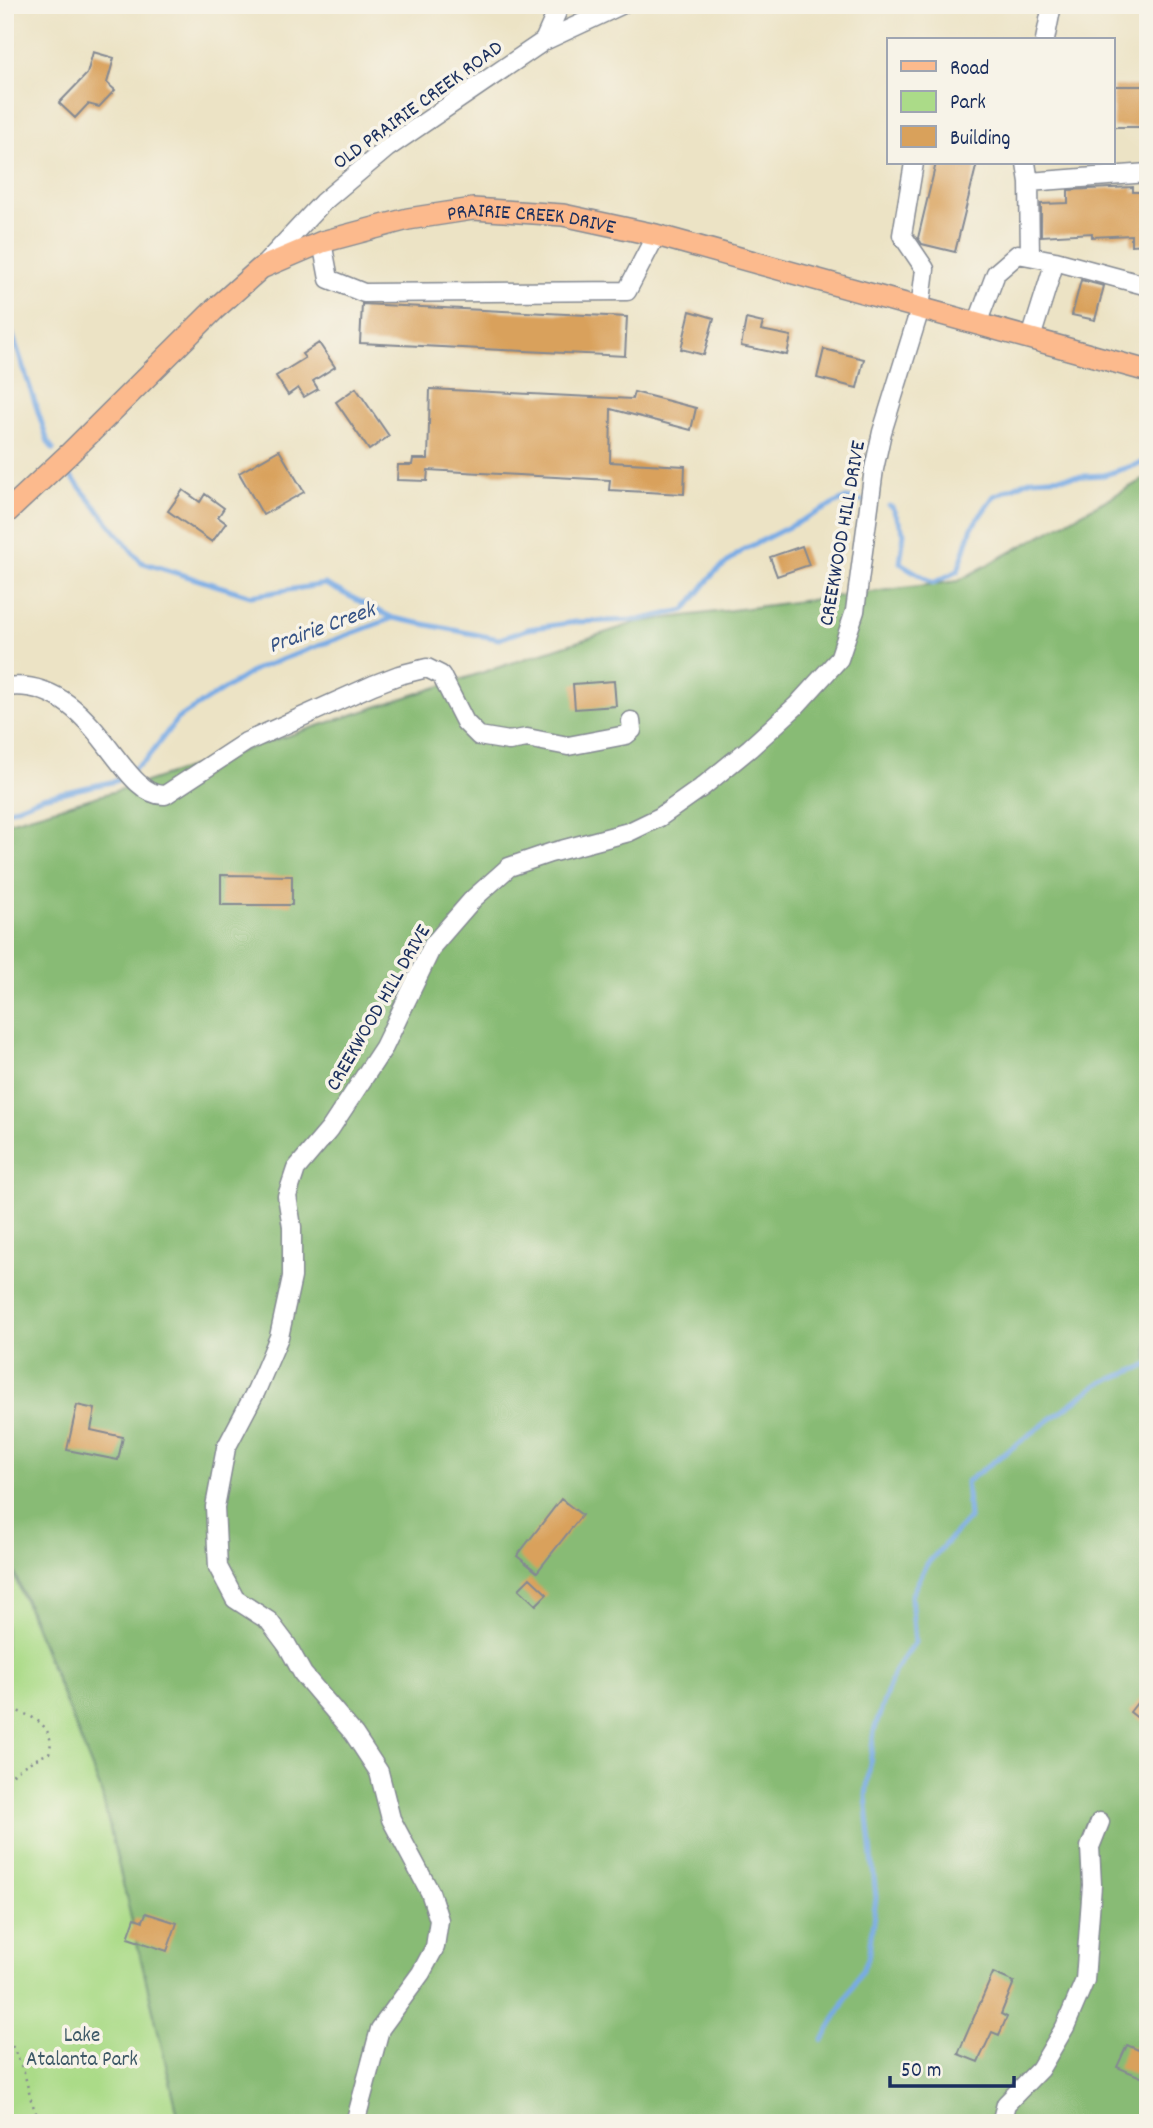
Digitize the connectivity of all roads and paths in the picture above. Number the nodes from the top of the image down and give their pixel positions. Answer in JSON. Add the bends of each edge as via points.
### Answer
{"nodes":[{"id":1,"x":560,"y":5,"type":"edge"},
{"id":2,"x":621,"y":5,"type":"edge"},
{"id":3,"x":1052,"y":5,"type":"edge"},
{"id":4,"x":1045,"y":38,"type":"edge"},
{"id":5,"x":544,"y":41,"type":"junction"},
{"id":6,"x":915,"y":164,"type":"edge"},
{"id":7,"x":1026,"y":164,"type":"edge"},
{"id":8,"x":1148,"y":173,"type":"edge"},
{"id":9,"x":1029,"y":182,"type":"junction"},
{"id":10,"x":656,"y":235,"type":"junction"},
{"id":11,"x":322,"y":242,"type":"junction"},
{"id":12,"x":1030,"y":256,"type":"junction"},
{"id":13,"x":1055,"y":261,"type":"junction"},
{"id":14,"x":261,"y":268,"type":"junction"},
{"id":15,"x":1148,"y":286,"type":"edge"},
{"id":16,"x":920,"y":309,"type":"junction"},
{"id":17,"x":977,"y":324,"type":"junction"},
{"id":18,"x":1031,"y":338,"type":"junction"},
{"id":19,"x":1148,"y":371,"type":"edge"},
{"id":20,"x":5,"y":514,"type":"edge"},
{"id":21,"x":5,"y":688,"type":"edge"},
{"id":22,"x":631,"y":721,"type":"dead end"},
{"id":23,"x":5,"y":1709,"type":"edge"},
{"id":24,"x":5,"y":1732,"type":"edge"},
{"id":25,"x":5,"y":1744,"type":"edge"},
{"id":26,"x":5,"y":1783,"type":"edge"},
{"id":27,"x":1100,"y":1822,"type":"dead end"},
{"id":28,"x":5,"y":2019,"type":"edge"},
{"id":29,"x":40,"y":2123,"type":"edge"},
{"id":30,"x":355,"y":2123,"type":"edge"},
{"id":31,"x":1001,"y":2123,"type":"edge"}],
"edges":[{"from":1,"to":5,"type":"street"},
{"from":2,"to":5,"type":"street","name":"OLD PRAIRIE CREEK ROAD"},
{"from":3,"to":4,"type":"street"},
{"from":5,"to":14,"type":"street","name":"OLD PRAIRIE CREEK ROAD","via":[[387,148],[323,202]]},
{"from":6,"to":16,"type":"street","name":"CREEKWOOD HILL DRIVE","via":[[902,235],[925,269]]},
{"from":7,"to":9,"type":"street"},
{"from":8,"to":9,"type":"street"},
{"from":9,"to":12,"type":"street"},
{"from":10,"to":11,"type":"main road","name":"PRAIRIE CREEK DRIVE","via":[[563,215],[473,209],[408,219]]},
{"from":10,"to":11,"type":"street","via":[[627,291],[364,293],[329,279]]},
{"from":10,"to":16,"type":"main road","name":"PRAIRIE CREEK DRIVE"},
{"from":11,"to":14,"type":"main road","name":"PRAIRIE CREEK DRIVE"},
{"from":12,"to":13,"type":"street"},
{"from":12,"to":17,"type":"street","via":[[1018,254],[996,273]]},
{"from":13,"to":15,"type":"street"},
{"from":13,"to":18,"type":"street"},
{"from":14,"to":20,"type":"main road","name":"PRAIRIE CREEK DRIVE"},
{"from":16,"to":17,"type":"main road","name":"PRAIRIE CREEK DRIVE"},
{"from":16,"to":30,"type":"street","name":"CREEKWOOD HILL DRIVE","via":[[882,432],[855,611],[839,659],[750,748],[660,817],[629,832],[509,867],[473,899],[433,945],[384,1046],[330,1129],[296,1170],[287,1196],[292,1277],[279,1337],[226,1448],[215,1507],[218,1567],[235,1599],[269,1621],[303,1674],[354,1734],[379,1772],[391,1819],[430,1892],[439,1920],[435,1947],[421,1973],[380,2029]]},
{"from":17,"to":18,"type":"main road","name":"PRAIRIE CREEK DRIVE"},
{"from":18,"to":19,"type":"main road","name":"PRAIRIE CREEK DRIVE"},
{"from":21,"to":22,"type":"street","via":[[26,685],[68,704],[87,720],[136,782],[156,796],[165,796],[246,742],[373,685],[426,668],[441,675],[465,722],[479,736],[568,746],[626,735],[632,730]]},
{"from":23,"to":26,"type":"path","via":[[38,1719],[51,1746],[49,1753]]},
{"from":24,"to":25,"type":"path"},
{"from":27,"to":31,"type":"street","via":[[1090,1847],[1092,1885],[1084,1980],[1065,2026],[1040,2069],[1006,2105]]},
{"from":28,"to":29,"type":"path"}]}
